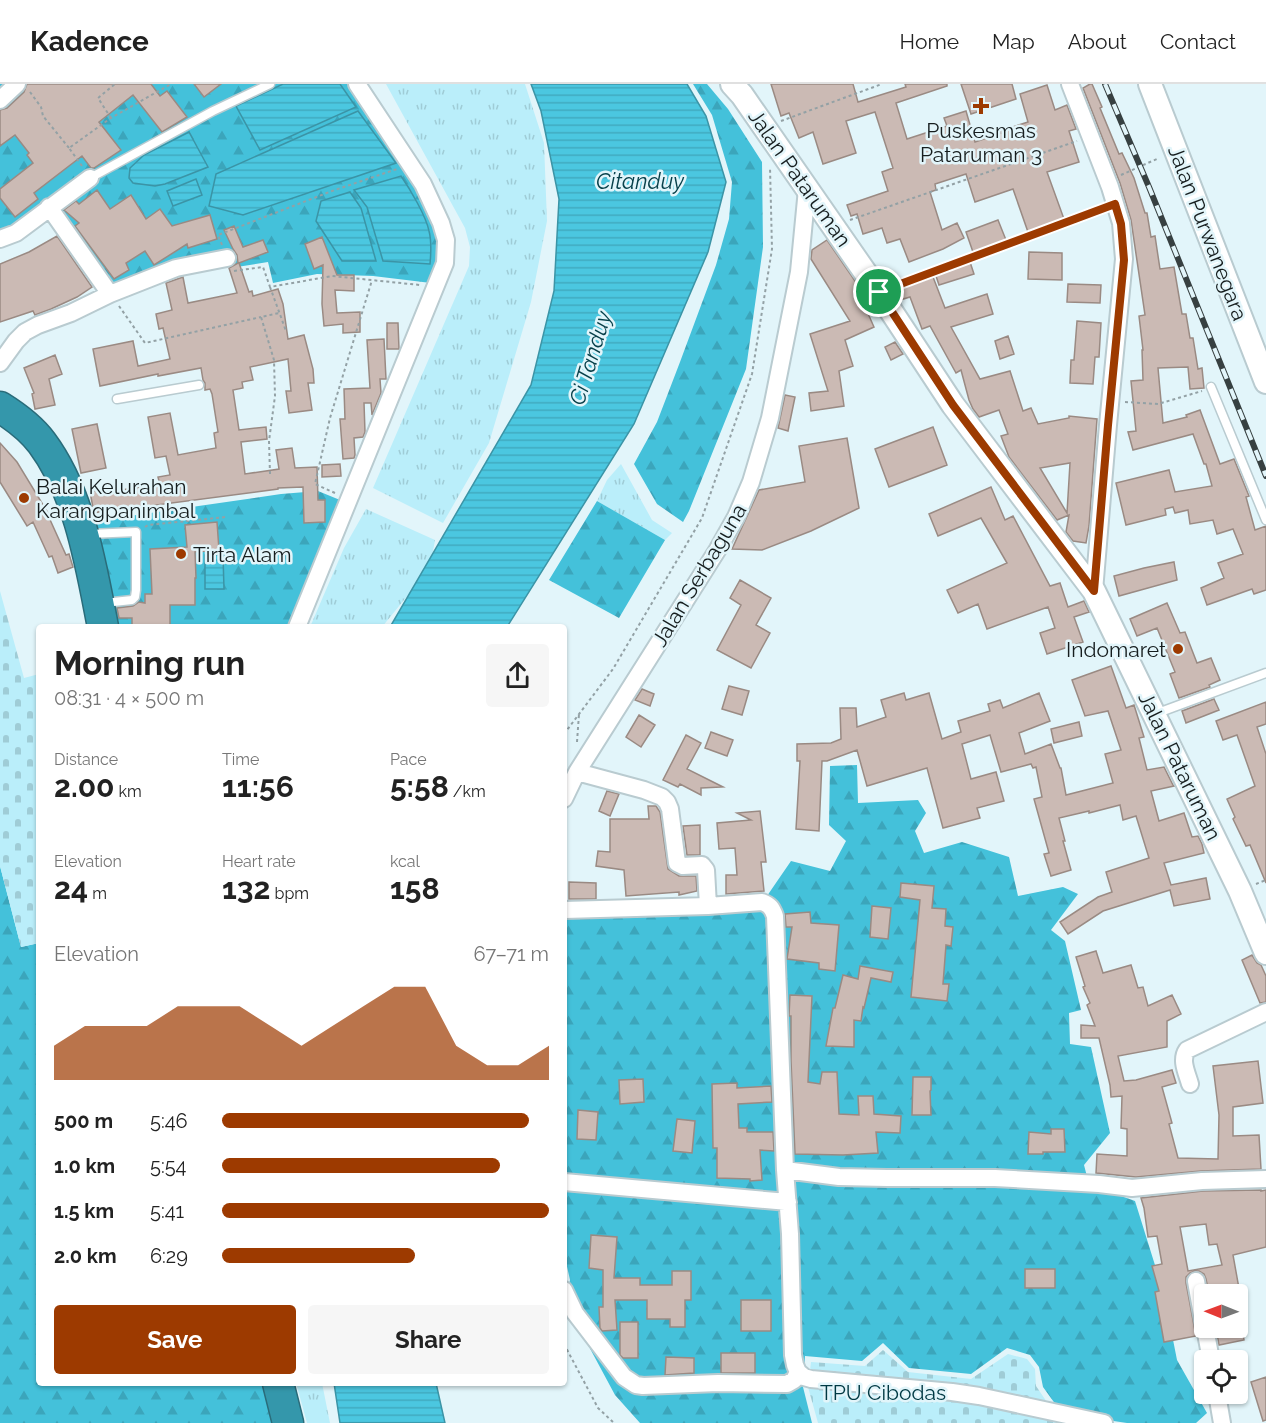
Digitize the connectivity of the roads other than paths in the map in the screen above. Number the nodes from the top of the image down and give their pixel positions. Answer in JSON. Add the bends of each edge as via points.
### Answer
{"nodes":[{"id":1,"x":270,"y":84,"type":"edge"},
{"id":2,"x":357,"y":84,"type":"edge"},
{"id":3,"x":732,"y":84,"type":"edge"},
{"id":4,"x":1070,"y":84,"type":"edge"},
{"id":5,"x":1150,"y":84,"type":"edge"},
{"id":6,"x":23,"y":88,"type":"edge"},
{"id":7,"x":0,"y":100,"type":"edge"},
{"id":8,"x":90,"y":178,"type":"joint"},
{"id":9,"x":807,"y":189,"type":"junction"},
{"id":10,"x":49,"y":207,"type":"junction"},
{"id":11,"x":0,"y":239,"type":"edge"},
{"id":12,"x":227,"y":258,"type":"road end"},
{"id":13,"x":110,"y":294,"type":"junction"},
{"id":14,"x":0,"y":363,"type":"edge"},
{"id":15,"x":1265,"y":376,"type":"edge"},
{"id":16,"x":199,"y":385,"type":"dead end"},
{"id":17,"x":1211,"y":387,"type":"road end"},
{"id":18,"x":117,"y":399,"type":"dead end"},
{"id":19,"x":0,"y":407,"type":"edge"},
{"id":20,"x":1266,"y":520,"type":"edge"},
{"id":21,"x":83,"y":535,"type":"junction"},
{"id":22,"x":1094,"y":591,"type":"junction"},
{"id":23,"x":101,"y":615,"type":"edge"},
{"id":24,"x":298,"y":624,"type":"edge"},
{"id":25,"x":1266,"y":673,"type":"edge"},
{"id":26,"x":1155,"y":714,"type":"junction"},
{"id":27,"x":577,"y":772,"type":"junction"},
{"id":28,"x":567,"y":793,"type":"edge"},
{"id":29,"x":708,"y":906,"type":"junction"},
{"id":30,"x":567,"y":910,"type":"edge"},
{"id":31,"x":1266,"y":954,"type":"edge"},
{"id":32,"x":1266,"y":1012,"type":"edge"},
{"id":33,"x":1190,"y":1084,"type":"dead end"},
{"id":34,"x":785,"y":1170,"type":"junction"},
{"id":35,"x":1266,"y":1179,"type":"edge"},
{"id":36,"x":567,"y":1182,"type":"edge"},
{"id":37,"x":788,"y":1202,"type":"junction"},
{"id":38,"x":1196,"y":1281,"type":"dead end"},
{"id":39,"x":1197,"y":1284,"type":"edge"},
{"id":40,"x":567,"y":1296,"type":"edge"},
{"id":41,"x":798,"y":1372,"type":"junction"},
{"id":42,"x":279,"y":1386,"type":"edge"},
{"id":43,"x":1219,"y":1404,"type":"edge"},
{"id":44,"x":288,"y":1423,"type":"edge"},
{"id":45,"x":1104,"y":1423,"type":"edge"},
{"id":46,"x":1222,"y":1423,"type":"edge"}],
"edges":[{"from":1,"to":8,"type":"lane"},
{"from":2,"to":24,"type":"street","via":[[423,184],[446,240],[445,263]]},
{"from":3,"to":9,"type":"street","name":"Jalan Pataruman"},
{"from":4,"to":22,"type":"street","via":[[1115,204],[1124,260]]},
{"from":5,"to":15,"type":"street","name":"Jalan Purwanegara"},
{"from":6,"to":7,"type":"street"},
{"from":8,"to":10,"type":"street"},
{"from":9,"to":22,"type":"street","name":"Jalan Pataruman","via":[[953,405]]},
{"from":9,"to":27,"type":"street","name":"Jalan Serbaguna","via":[[795,295],[770,418],[751,482],[718,549]]},
{"from":10,"to":11,"type":"street","via":[[16,233]]},
{"from":10,"to":13,"type":"street"},
{"from":12,"to":13,"type":"street","via":[[176,268]]},
{"from":13,"to":14,"type":"street","via":[[26,332]]},
{"from":16,"to":18,"type":"lane"},
{"from":17,"to":20,"type":"lane"},
{"from":19,"to":21,"type":"highway","via":[[28,428],[51,456],[67,487]]},
{"from":21,"to":23,"type":"highway"},
{"from":21,"to":23,"type":"lane","via":[[136,532],[135,597]]},
{"from":22,"to":26,"type":"street","name":"Jalan Pataruman"},
{"from":25,"to":26,"type":"lane"},
{"from":26,"to":31,"type":"street","name":"Jalan Pataruman"},
{"from":27,"to":28,"type":"street","name":"Jalan Serbaguna"},
{"from":27,"to":29,"type":"street","via":[[644,790],[667,802],[676,863],[702,865],[706,870]]},
{"from":29,"to":30,"type":"street"},
{"from":29,"to":34,"type":"street","via":[[762,902],[770,905],[775,916]]},
{"from":32,"to":33,"type":"street","via":[[1187,1050],[1184,1060]]},
{"from":34,"to":35,"type":"street","via":[[839,1177],[995,1178],[1132,1188]]},
{"from":34,"to":37,"type":"street"},
{"from":36,"to":37,"type":"street"},
{"from":37,"to":41,"type":"street","via":[[793,1355]]},
{"from":38,"to":39,"type":"street"},
{"from":40,"to":41,"type":"street","via":[[602,1349],[624,1377],[636,1385],[787,1384]]},
{"from":41,"to":45,"type":"street","via":[[811,1379],[979,1396]]},
{"from":42,"to":44,"type":"highway"},
{"from":43,"to":46,"type":"street"}]}
